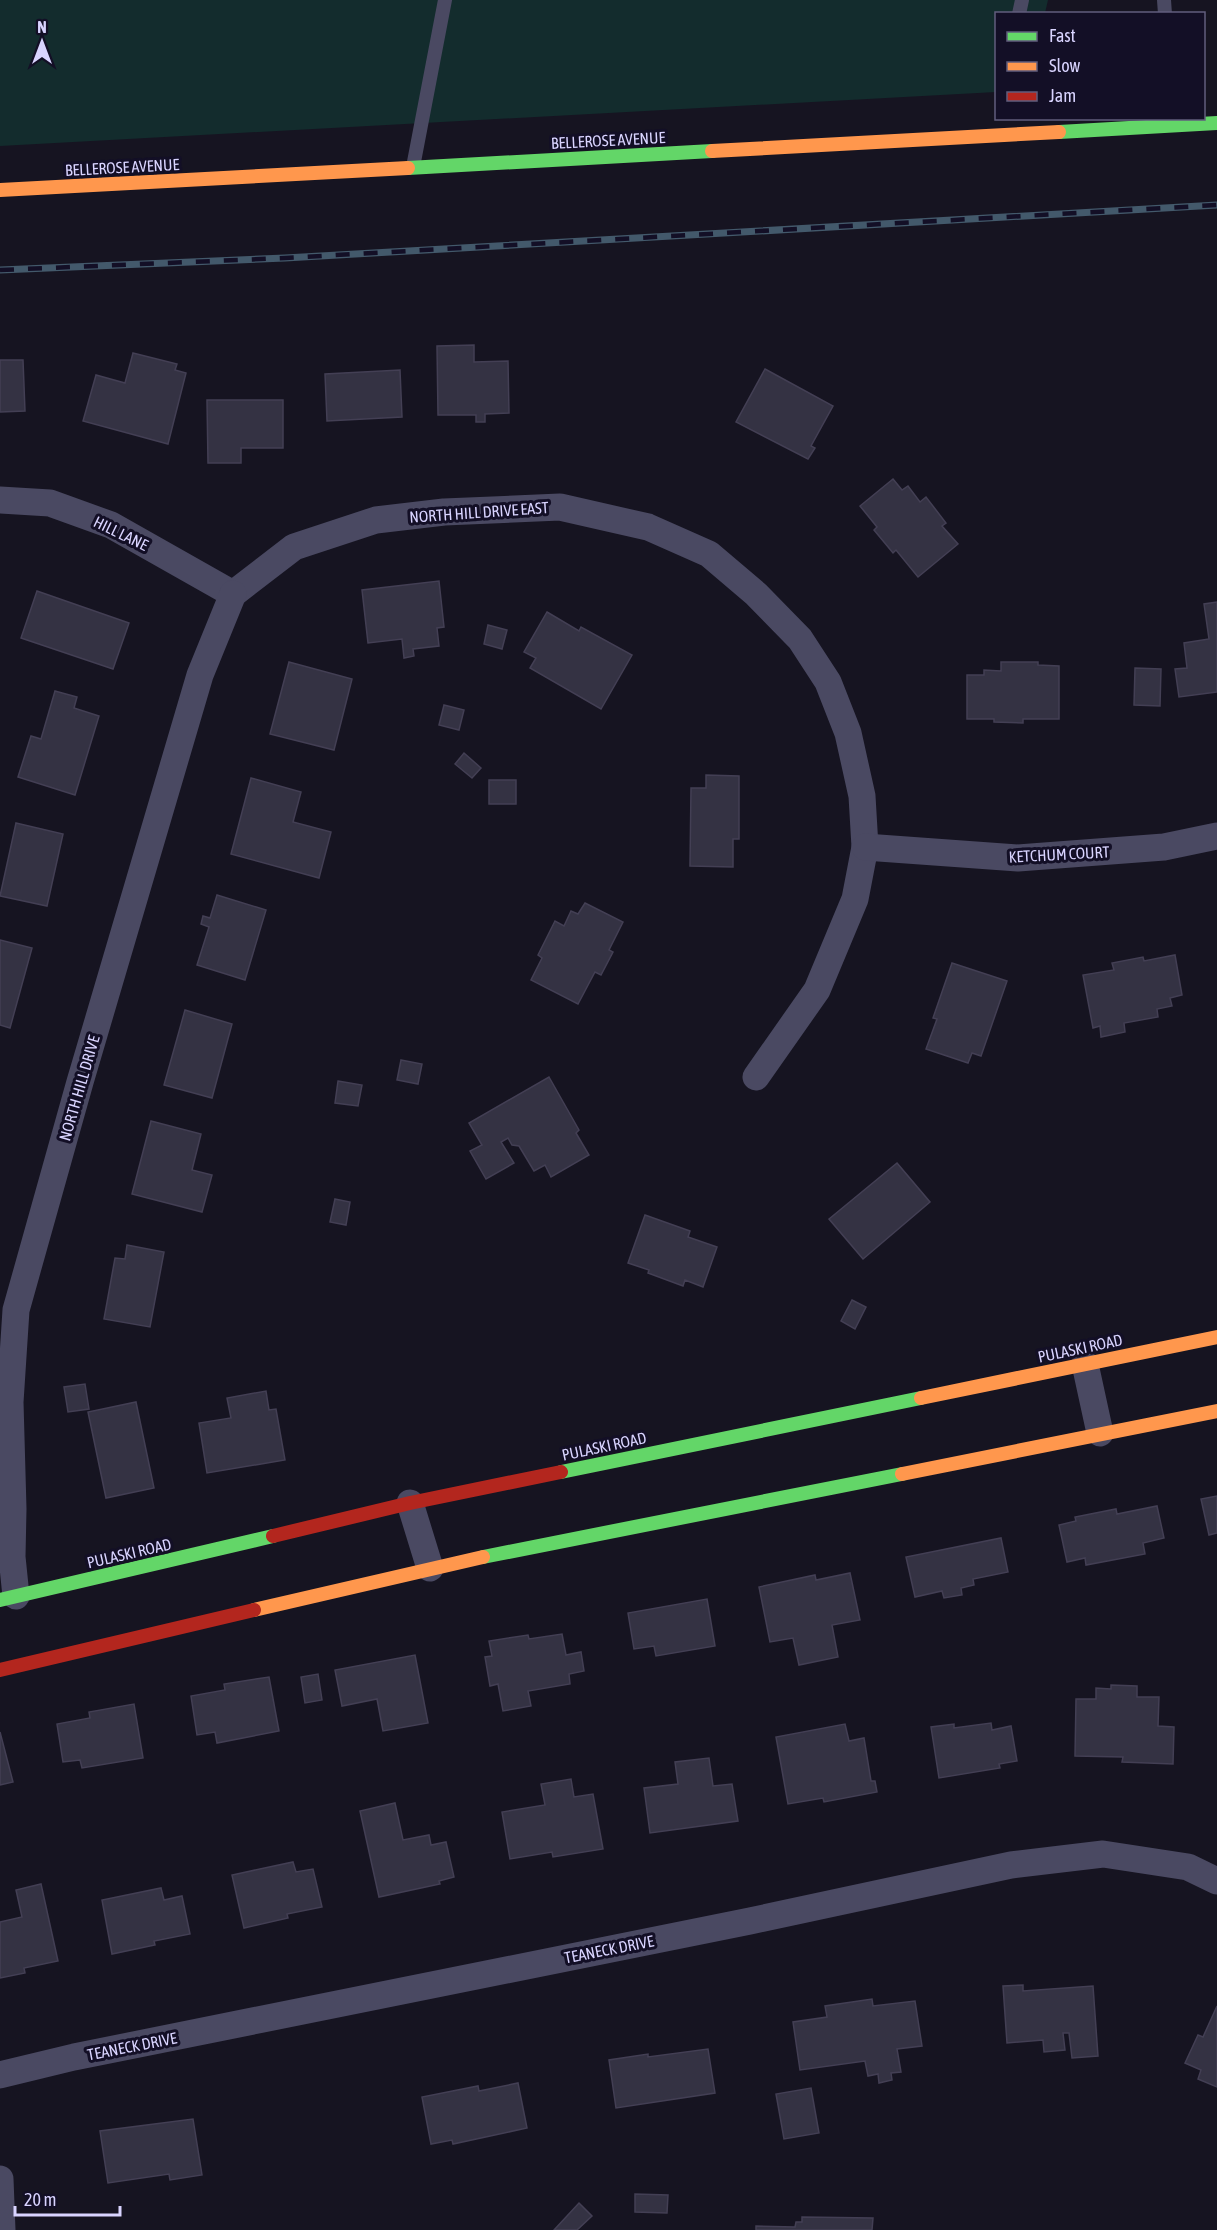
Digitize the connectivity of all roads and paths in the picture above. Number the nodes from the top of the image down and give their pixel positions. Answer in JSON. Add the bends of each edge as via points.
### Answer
{"nodes":[{"id":1,"x":445,"y":0,"type":"edge"},
{"id":2,"x":998,"y":120,"type":"edge"},
{"id":3,"x":1171,"y":122,"type":"edge"},
{"id":4,"x":1217,"y":123,"type":"edge"},
{"id":5,"x":994,"y":135,"type":"junction"},
{"id":6,"x":413,"y":167,"type":"junction"},
{"id":7,"x":0,"y":190,"type":"edge"},
{"id":8,"x":0,"y":501,"type":"edge"},
{"id":9,"x":233,"y":594,"type":"junction"},
{"id":10,"x":1217,"y":836,"type":"edge"},
{"id":11,"x":865,"y":847,"type":"junction"},
{"id":12,"x":756,"y":1077,"type":"dead end"},
{"id":13,"x":1217,"y":1336,"type":"edge"},
{"id":14,"x":1085,"y":1364,"type":"junction"},
{"id":15,"x":1217,"y":1411,"type":"edge"},
{"id":16,"x":1100,"y":1433,"type":"junction"},
{"id":17,"x":410,"y":1503,"type":"junction"},
{"id":18,"x":430,"y":1568,"type":"junction"},
{"id":19,"x":8,"y":1598,"type":"edge"},
{"id":20,"x":0,"y":1670,"type":"edge"},
{"id":21,"x":1217,"y":1881,"type":"edge"},
{"id":22,"x":0,"y":2075,"type":"edge"},
{"id":23,"x":0,"y":2179,"type":"edge"},
{"id":24,"x":2,"y":2230,"type":"edge"}],
"edges":[{"from":1,"to":6,"type":"lane"},
{"from":2,"to":5,"type":"lane"},
{"from":3,"to":4,"type":"street","name":"BELLEROSE AVENUE"},
{"from":3,"to":5,"type":"street","name":"BELLEROSE AVENUE"},
{"from":5,"to":6,"type":"street","name":"BELLEROSE AVENUE"},
{"from":6,"to":7,"type":"street","name":"BELLEROSE AVENUE"},
{"from":8,"to":9,"type":"street","name":"HILL LANE","via":[[50,503],[111,525]]},
{"from":9,"to":11,"type":"street","name":"NORTH HILL DRIVE EAST","via":[[294,547],[376,520],[444,512],[560,507],[648,527],[709,554],[800,639],[828,682],[848,733],[862,796]]},
{"from":9,"to":19,"type":"street","name":"NORTH HILL DRIVE","via":[[200,675],[16,1310],[9,1402],[13,1509]]},
{"from":10,"to":11,"type":"street","name":"KETCHUM COURT","via":[[1164,847],[1018,858]]},
{"from":11,"to":12,"type":"street","name":"NORTH HILL DRIVE EAST","via":[[855,899],[817,990]]},
{"from":13,"to":14,"type":"street","name":"PULASKI ROAD"},
{"from":14,"to":16,"type":"street"},
{"from":14,"to":17,"type":"street","name":"PULASKI ROAD"},
{"from":15,"to":16,"type":"street"},
{"from":16,"to":18,"type":"street"},
{"from":17,"to":18,"type":"street"},
{"from":17,"to":19,"type":"street","name":"PULASKI ROAD"},
{"from":18,"to":20,"type":"street"},
{"from":21,"to":22,"type":"street","name":"TEANECK DRIVE","via":[[1188,1867],[1103,1854],[1011,1865]]},
{"from":23,"to":24,"type":"street"}]}
